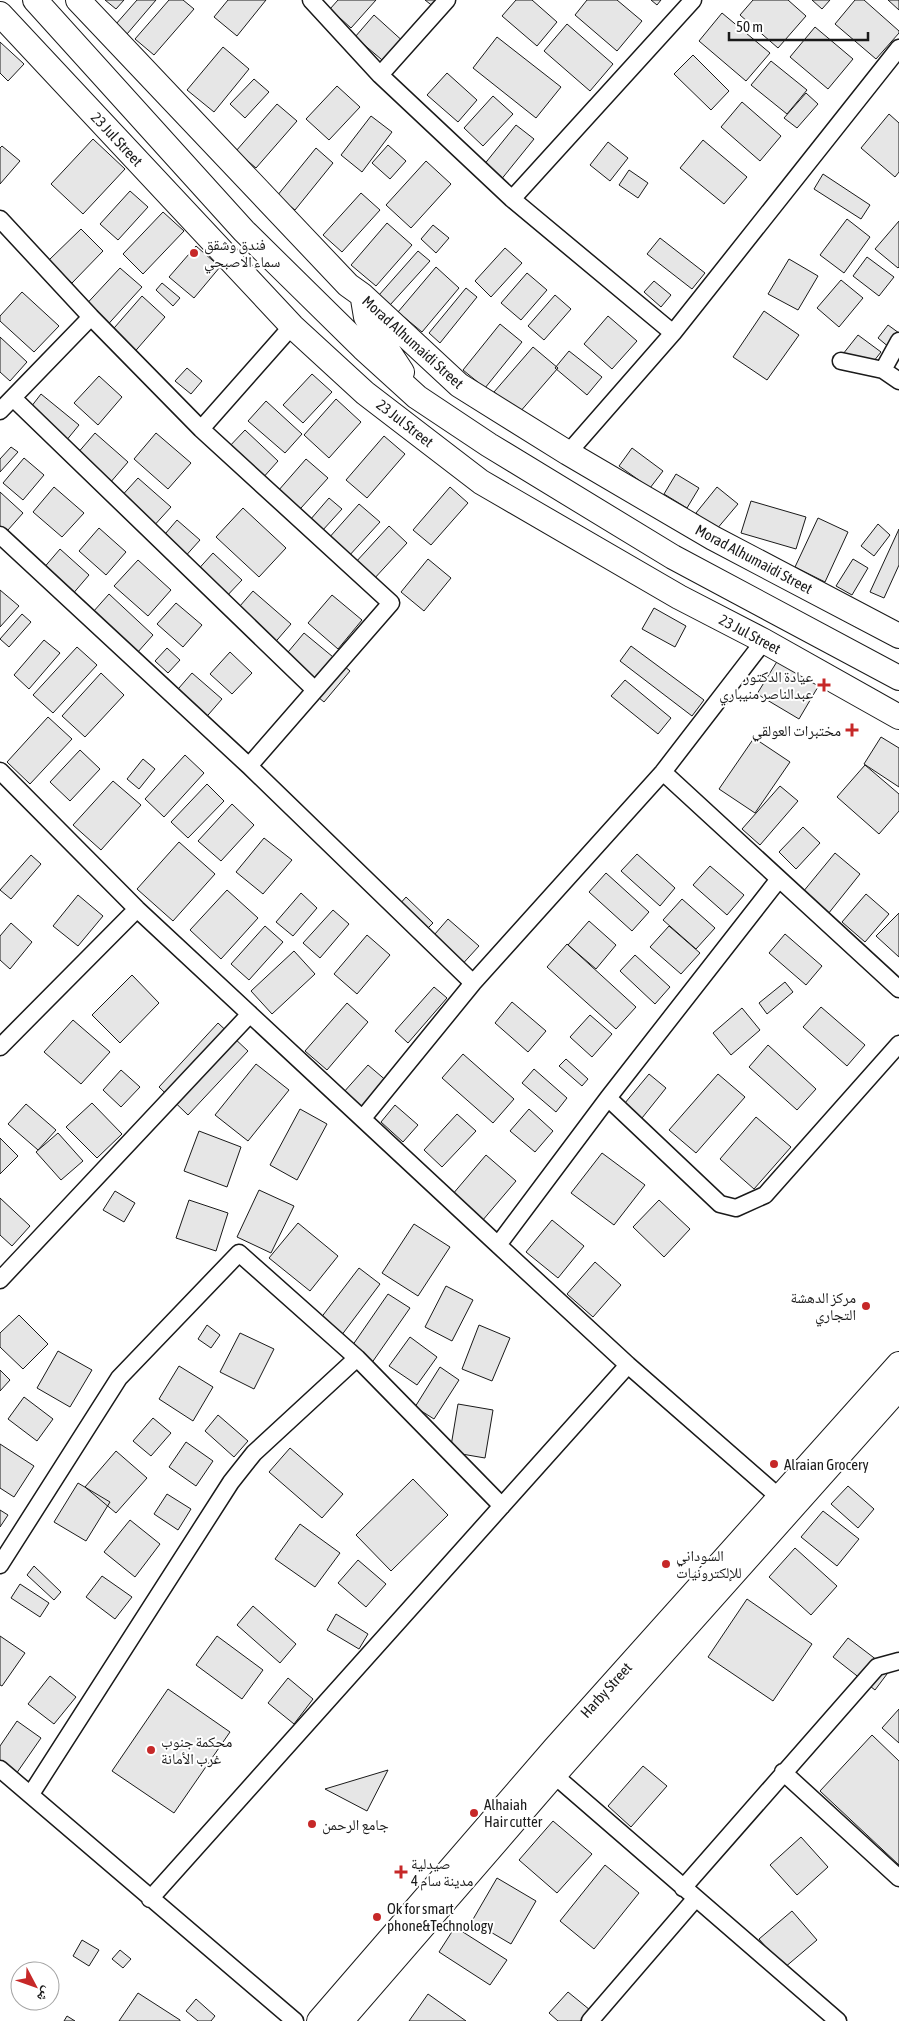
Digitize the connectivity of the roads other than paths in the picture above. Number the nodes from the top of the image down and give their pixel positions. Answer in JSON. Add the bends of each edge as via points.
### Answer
{"nodes":[{"id":1,"x":35,"y":0,"type":"edge"},
{"id":2,"x":78,"y":0,"type":"edge"},
{"id":3,"x":311,"y":0,"type":"edge"},
{"id":4,"x":447,"y":0,"type":"edge"},
{"id":5,"x":693,"y":0,"type":"edge"},
{"id":6,"x":0,"y":14,"type":"edge"},
{"id":7,"x":899,"y":48,"type":"edge"},
{"id":8,"x":894,"y":65,"type":"edge"},
{"id":9,"x":380,"y":75,"type":"junction"},
{"id":10,"x":512,"y":199,"type":"junction"},
{"id":11,"x":0,"y":219,"type":"edge"},
{"id":12,"x":362,"y":295,"type":"junction"},
{"id":13,"x":91,"y":317,"type":"junction"},
{"id":14,"x":292,"y":326,"type":"junction"},
{"id":15,"x":673,"y":333,"type":"junction"},
{"id":16,"x":899,"y":342,"type":"edge"},
{"id":17,"x":841,"y":362,"type":"dead end"},
{"id":18,"x":882,"y":370,"type":"junction"},
{"id":19,"x":899,"y":381,"type":"edge"},
{"id":20,"x":417,"y":397,"type":"junction"},
{"id":21,"x":13,"y":398,"type":"junction"},
{"id":22,"x":0,"y":411,"type":"edge"},
{"id":23,"x":201,"y":429,"type":"junction"},
{"id":24,"x":568,"y":453,"type":"junction"},
{"id":25,"x":522,"y":464,"type":"junction"},
{"id":26,"x":0,"y":535,"type":"edge"},
{"id":27,"x":647,"y":578,"type":"junction"},
{"id":28,"x":899,"y":636,"type":"edge"},
{"id":29,"x":764,"y":641,"type":"junction"},
{"id":30,"x":899,"y":678,"type":"edge"},
{"id":31,"x":316,"y":690,"type":"junction"},
{"id":32,"x":899,"y":718,"type":"edge"},
{"id":33,"x":249,"y":766,"type":"junction"},
{"id":34,"x":0,"y":772,"type":"edge"},
{"id":35,"x":663,"y":772,"type":"junction"},
{"id":36,"x":779,"y":880,"type":"junction"},
{"id":37,"x":137,"y":909,"type":"junction"},
{"id":38,"x":473,"y":983,"type":"junction"},
{"id":39,"x":899,"y":989,"type":"edge"},
{"id":40,"x":250,"y":1014,"type":"junction"},
{"id":41,"x":899,"y":1044,"type":"edge"},
{"id":42,"x":0,"y":1047,"type":"edge"},
{"id":43,"x":608,"y":1098,"type":"junction"},
{"id":44,"x":363,"y":1118,"type":"junction"},
{"id":45,"x":498,"y":1245,"type":"junction"},
{"id":46,"x":0,"y":1280,"type":"edge"},
{"id":47,"x":357,"y":1358,"type":"junction"},
{"id":48,"x":899,"y":1364,"type":"edge"},
{"id":49,"x":628,"y":1365,"type":"junction"},
{"id":50,"x":898,"y":1391,"type":"edge"},
{"id":51,"x":780,"y":1497,"type":"junction"},
{"id":52,"x":502,"y":1506,"type":"junction"},
{"id":53,"x":0,"y":1565,"type":"edge"},
{"id":54,"x":899,"y":1661,"type":"edge"},
{"id":55,"x":0,"y":1769,"type":"edge"},
{"id":56,"x":783,"y":1772,"type":"junction"},
{"id":57,"x":554,"y":1775,"type":"junction"},
{"id":58,"x":31,"y":1794,"type":"junction"},
{"id":59,"x":899,"y":1878,"type":"edge"},
{"id":60,"x":690,"y":1893,"type":"junction"},
{"id":61,"x":150,"y":1899,"type":"junction"},
{"id":62,"x":833,"y":2020,"type":"edge"},
{"id":63,"x":296,"y":2021,"type":"edge"},
{"id":64,"x":319,"y":2021,"type":"edge"},
{"id":65,"x":341,"y":2021,"type":"edge"},
{"id":66,"x":590,"y":2021,"type":"edge"}],
"edges":[{"from":1,"to":20,"type":"street","via":[[244,231]]},
{"from":2,"to":12,"type":"street","name":"Morad Alhumaidi Street"},
{"from":3,"to":9,"type":"street"},
{"from":4,"to":9,"type":"street"},
{"from":5,"to":10,"type":"street"},
{"from":6,"to":14,"type":"street","name":"23 Jul Street"},
{"from":7,"to":8,"type":"street"},
{"from":8,"to":15,"type":"street"},
{"from":9,"to":10,"type":"street"},
{"from":10,"to":15,"type":"street"},
{"from":11,"to":13,"type":"street"},
{"from":12,"to":20,"type":"street","via":[[366,318]]},
{"from":12,"to":24,"type":"street","name":"Morad Alhumaidi Street","via":[[460,385]]},
{"from":13,"to":21,"type":"street"},
{"from":13,"to":23,"type":"street"},
{"from":14,"to":23,"type":"street"},
{"from":14,"to":27,"type":"street","name":"23 Jul Street","via":[[365,393],[481,482]]},
{"from":15,"to":24,"type":"street"},
{"from":16,"to":18,"type":"street"},
{"from":17,"to":18,"type":"street"},
{"from":18,"to":19,"type":"street"},
{"from":20,"to":25,"type":"street"},
{"from":21,"to":22,"type":"street"},
{"from":21,"to":31,"type":"street"},
{"from":23,"to":31,"type":"street","via":[[391,603]]},
{"from":24,"to":28,"type":"street","name":"Morad Alhumaidi Street","via":[[714,538]]},
{"from":25,"to":27,"type":"street","via":[[544,501],[618,547],[637,562]]},
{"from":25,"to":30,"type":"street","via":[[673,557]]},
{"from":26,"to":33,"type":"street"},
{"from":27,"to":29,"type":"street","name":"23 Jul Street"},
{"from":29,"to":32,"type":"street","name":"23 Jul Street"},
{"from":29,"to":35,"type":"street"},
{"from":31,"to":33,"type":"street"},
{"from":33,"to":38,"type":"street"},
{"from":34,"to":37,"type":"street"},
{"from":35,"to":36,"type":"street"},
{"from":35,"to":38,"type":"street"},
{"from":36,"to":39,"type":"street"},
{"from":36,"to":43,"type":"street"},
{"from":37,"to":40,"type":"street"},
{"from":37,"to":42,"type":"street"},
{"from":38,"to":44,"type":"street"},
{"from":40,"to":44,"type":"street"},
{"from":40,"to":46,"type":"street"},
{"from":41,"to":43,"type":"street","via":[[765,1195],[736,1208],[720,1204]]},
{"from":43,"to":45,"type":"street"},
{"from":44,"to":45,"type":"street"},
{"from":45,"to":49,"type":"street"},
{"from":47,"to":52,"type":"street"},
{"from":47,"to":53,"type":"street","via":[[239,1253],[119,1378]]},
{"from":47,"to":58,"type":"street","via":[[254,1452],[231,1482]]},
{"from":48,"to":51,"type":"street","name":"Harby Street"},
{"from":49,"to":51,"type":"street"},
{"from":49,"to":52,"type":"street"},
{"from":50,"to":57,"type":"street","name":"Harby Street"},
{"from":51,"to":64,"type":"street","name":"Harby Street","via":[[555,1748]]},
{"from":52,"to":61,"type":"street"},
{"from":54,"to":56,"type":"street","via":[[877,1667]]},
{"from":55,"to":58,"type":"street"},
{"from":56,"to":59,"type":"street"},
{"from":56,"to":60,"type":"street"},
{"from":57,"to":60,"type":"street"},
{"from":57,"to":65,"type":"street","name":"Harby Street"},
{"from":58,"to":61,"type":"street"},
{"from":60,"to":62,"type":"street"},
{"from":60,"to":66,"type":"street"},
{"from":61,"to":63,"type":"street"}]}
